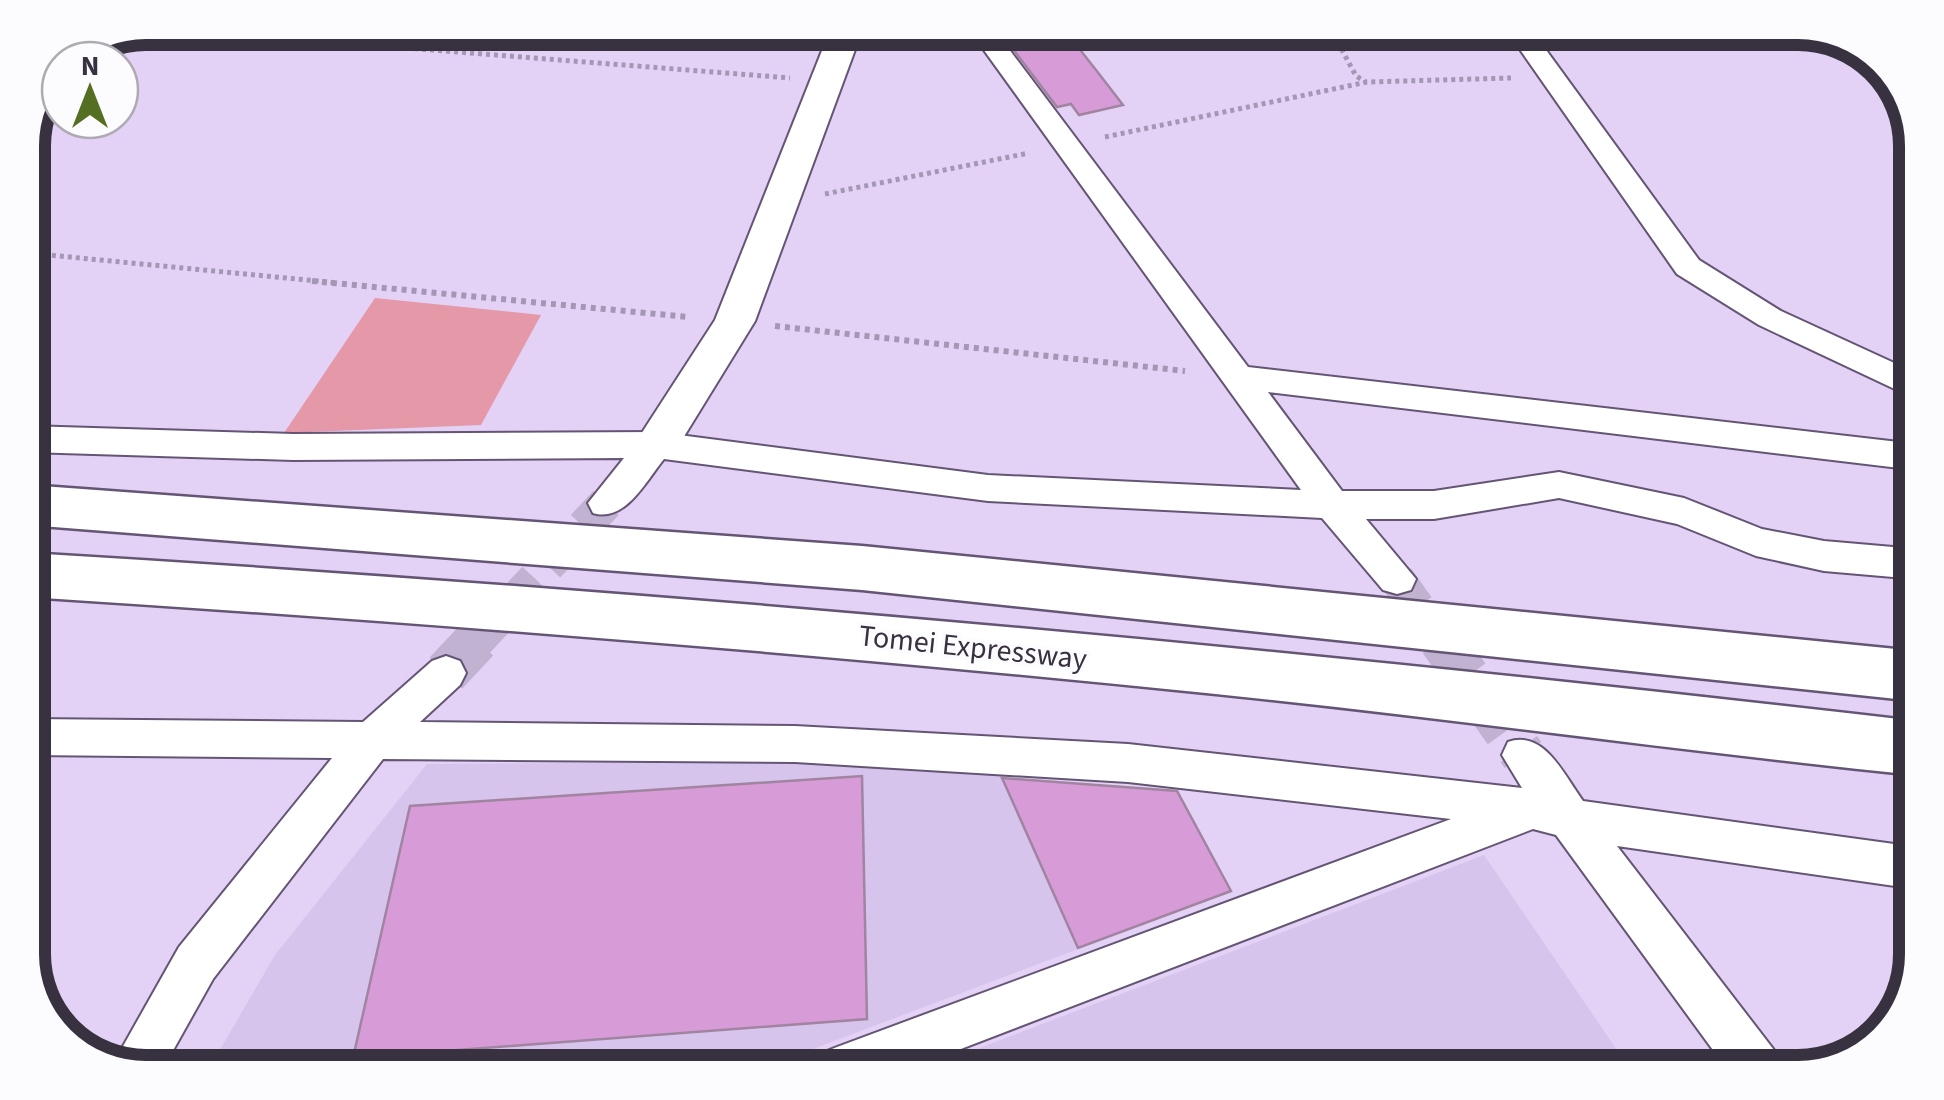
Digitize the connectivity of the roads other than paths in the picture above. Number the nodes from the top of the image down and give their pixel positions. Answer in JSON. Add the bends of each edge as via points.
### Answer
{"nodes":[{"id":1,"x":841,"y":45,"type":"edge"},
{"id":2,"x":994,"y":45,"type":"edge"},
{"id":3,"x":1530,"y":45,"type":"edge"},
{"id":4,"x":1236,"y":377,"type":"junction"},
{"id":5,"x":1899,"y":379,"type":"edge"},
{"id":6,"x":45,"y":440,"type":"edge"},
{"id":7,"x":656,"y":445,"type":"junction"},
{"id":8,"x":1899,"y":455,"type":"edge"},
{"id":9,"x":606,"y":503,"type":"tunnel mouth"},
{"id":10,"x":1332,"y":505,"type":"junction"},
{"id":11,"x":45,"y":506,"type":"edge"},
{"id":12,"x":1899,"y":563,"type":"edge"},
{"id":13,"x":45,"y":576,"type":"edge"},
{"id":14,"x":1397,"y":579,"type":"tunnel mouth"},
{"id":15,"x":446,"y":673,"type":"tunnel mouth"},
{"id":16,"x":1899,"y":674,"type":"edge"},
{"id":17,"x":45,"y":737,"type":"edge"},
{"id":18,"x":372,"y":740,"type":"junction"},
{"id":19,"x":1899,"y":746,"type":"edge"},
{"id":20,"x":1523,"y":755,"type":"tunnel mouth"},
{"id":21,"x":1553,"y":814,"type":"junction"},
{"id":22,"x":1899,"y":865,"type":"edge"},
{"id":23,"x":145,"y":1055,"type":"edge"},
{"id":24,"x":884,"y":1055,"type":"edge"},
{"id":25,"x":1746,"y":1055,"type":"edge"}],
"edges":[{"from":1,"to":7,"type":"street","via":[[735,321]]},
{"from":2,"to":4,"type":"street"},
{"from":3,"to":5,"type":"street","via":[[1688,267],[1770,318]]},
{"from":4,"to":8,"type":"street"},
{"from":4,"to":10,"type":"street"},
{"from":6,"to":7,"type":"street","via":[[293,448]]},
{"from":7,"to":9,"type":"street"},
{"from":7,"to":10,"type":"street","via":[[988,488]]},
{"from":10,"to":12,"type":"street","via":[[1434,505],[1559,486],[1684,512],[1756,542]]},
{"from":10,"to":14,"type":"street"},
{"from":11,"to":16,"type":"highway","via":[[881,570]]},
{"from":13,"to":19,"type":"highway","name":"Tomei Expressway","via":[[785,628]]},
{"from":15,"to":18,"type":"street"},
{"from":17,"to":18,"type":"street"},
{"from":18,"to":21,"type":"street","via":[[795,744],[1128,763]]},
{"from":18,"to":23,"type":"street","via":[[196,964]]},
{"from":20,"to":21,"type":"street"},
{"from":21,"to":22,"type":"street"},
{"from":21,"to":24,"type":"street"},
{"from":21,"to":25,"type":"street"}]}
